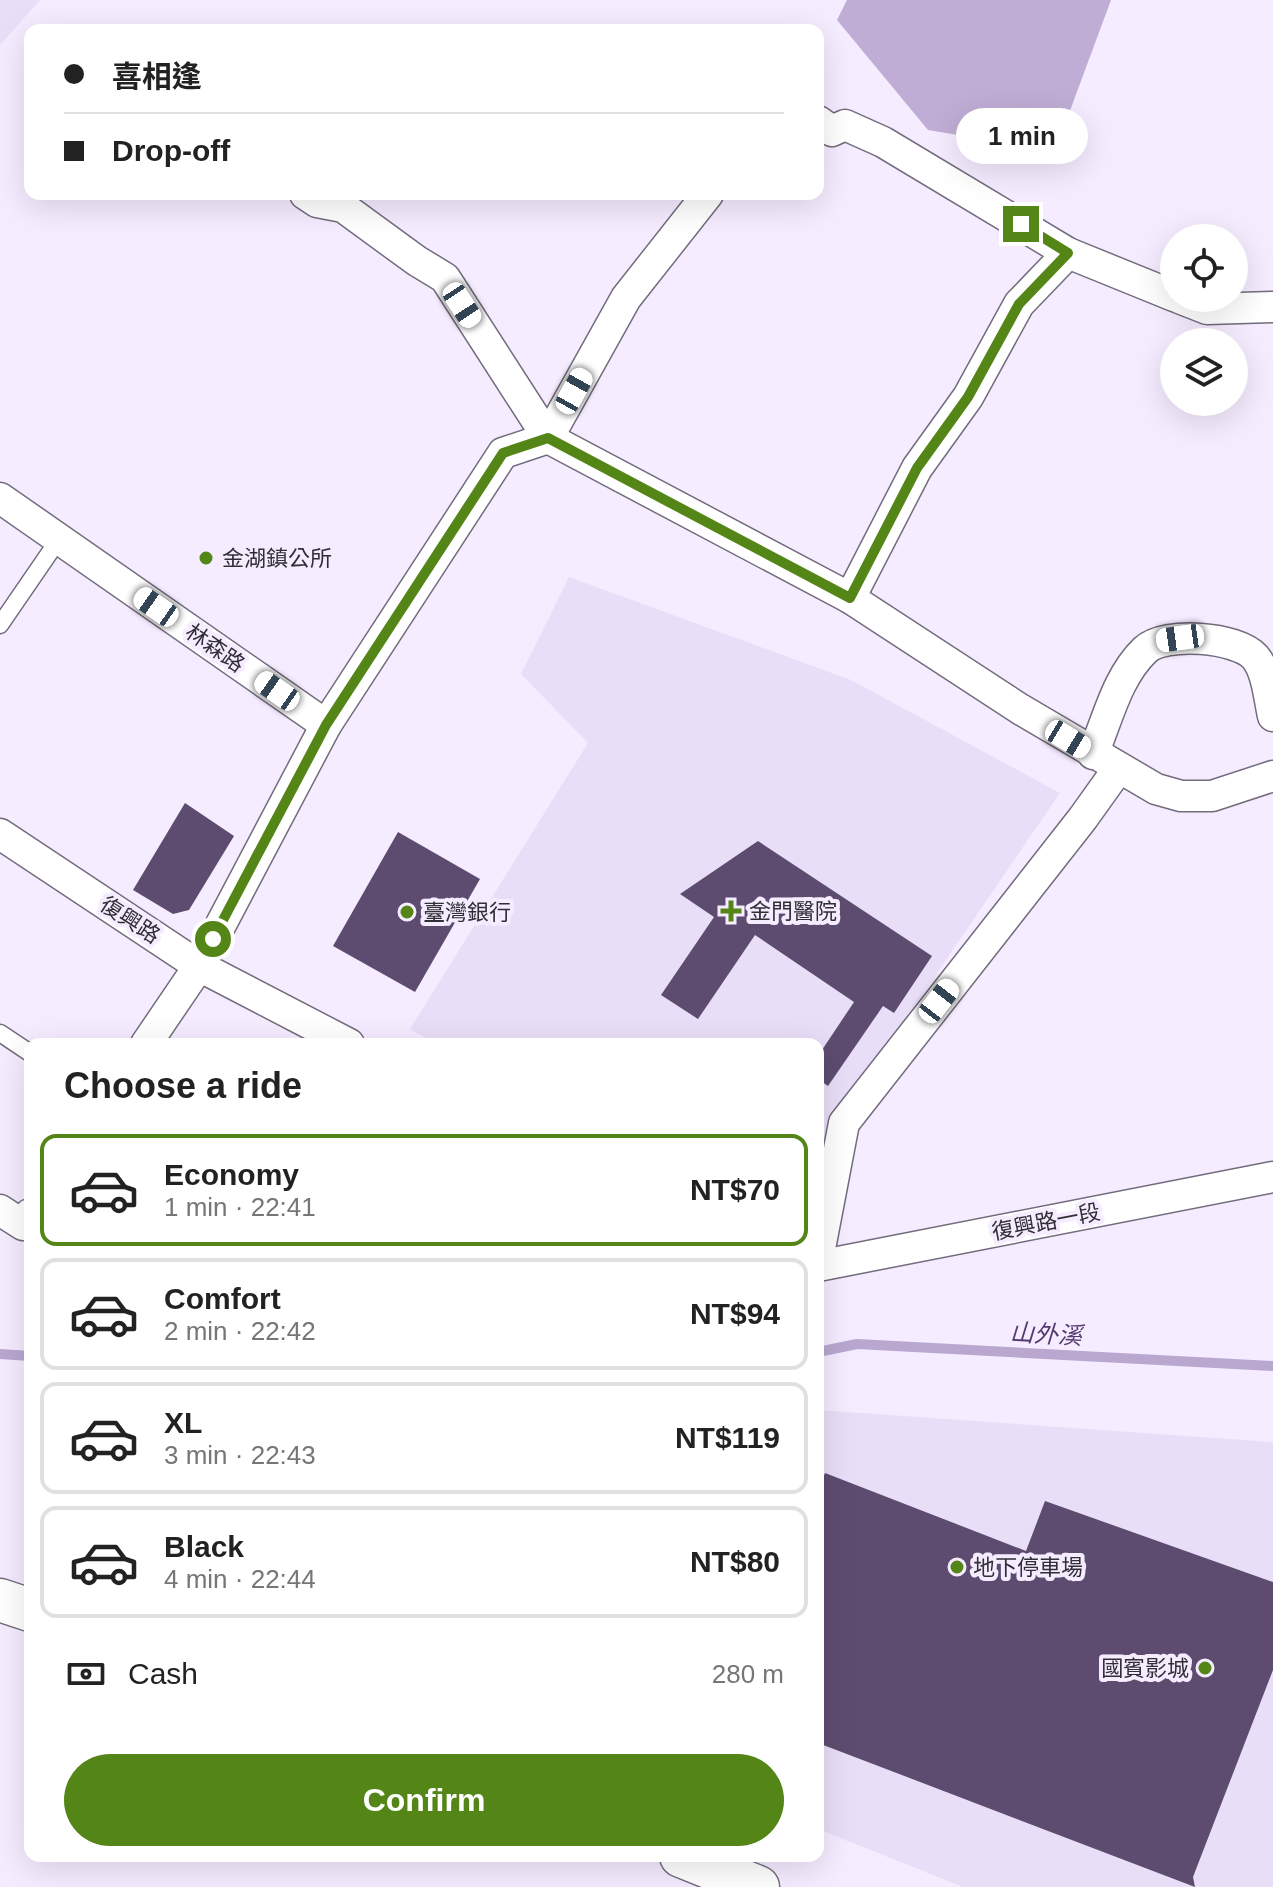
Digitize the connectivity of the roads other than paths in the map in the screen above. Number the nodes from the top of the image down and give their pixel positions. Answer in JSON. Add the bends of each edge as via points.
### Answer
{"nodes":[{"id":1,"x":824,"y":125,"type":"edge"},
{"id":2,"x":314,"y":200,"type":"edge"},
{"id":3,"x":703,"y":200,"type":"edge"},
{"id":4,"x":1068,"y":253,"type":"junction"},
{"id":5,"x":1160,"y":290,"type":"edge"},
{"id":6,"x":1273,"y":307,"type":"edge"},
{"id":7,"x":1248,"y":308,"type":"edge"},
{"id":8,"x":548,"y":438,"type":"junction"},
{"id":9,"x":0,"y":498,"type":"edge"},
{"id":10,"x":59,"y":539,"type":"junction"},
{"id":11,"x":850,"y":598,"type":"junction"},
{"id":12,"x":0,"y":625,"type":"edge"},
{"id":13,"x":1273,"y":716,"type":"edge"},
{"id":14,"x":326,"y":725,"type":"junction"},
{"id":15,"x":1106,"y":761,"type":"junction"},
{"id":16,"x":1273,"y":776,"type":"edge"},
{"id":17,"x":0,"y":834,"type":"edge"},
{"id":18,"x":199,"y":966,"type":"junction"},
{"id":19,"x":0,"y":1033,"type":"edge"},
{"id":20,"x":150,"y":1038,"type":"edge"},
{"id":21,"x":337,"y":1038,"type":"edge"},
{"id":22,"x":24,"y":1049,"type":"edge"},
{"id":23,"x":1273,"y":1177,"type":"edge"},
{"id":24,"x":0,"y":1210,"type":"edge"},
{"id":25,"x":24,"y":1223,"type":"edge"},
{"id":26,"x":824,"y":1228,"type":"edge"},
{"id":27,"x":824,"y":1265,"type":"edge"},
{"id":28,"x":0,"y":1600,"type":"edge"},
{"id":29,"x":24,"y":1608,"type":"edge"},
{"id":30,"x":696,"y":1862,"type":"edge"},
{"id":31,"x":758,"y":1887,"type":"edge"}],
"edges":[{"from":1,"to":4,"type":"street","via":[[832,131],[845,125],[883,142]]},
{"from":2,"to":8,"type":"street","via":[[343,207],[445,278]]},
{"from":3,"to":8,"type":"street","via":[[626,298]]},
{"from":4,"to":5,"type":"street"},
{"from":4,"to":11,"type":"street","via":[[1019,304],[968,397],[917,468]]},
{"from":6,"to":7,"type":"street"},
{"from":8,"to":11,"type":"street"},
{"from":8,"to":14,"type":"street","via":[[503,453]]},
{"from":9,"to":10,"type":"street","name":"林森路"},
{"from":10,"to":12,"type":"lane"},
{"from":10,"to":14,"type":"street","name":"林森路"},
{"from":11,"to":15,"type":"street"},
{"from":13,"to":15,"type":"street","via":[[1258,660],[1246,649],[1180,638],[1160,640],[1131,665],[1118,690]]},
{"from":14,"to":18,"type":"street"},
{"from":15,"to":16,"type":"street","via":[[1156,789],[1181,796],[1212,796]]},
{"from":15,"to":26,"type":"street","via":[[1083,818],[844,1123]]},
{"from":17,"to":18,"type":"street","name":"復興路"},
{"from":18,"to":20,"type":"street"},
{"from":18,"to":21,"type":"street","name":"復興路"},
{"from":19,"to":22,"type":"lane"},
{"from":23,"to":27,"type":"street","name":"復興路一段"},
{"from":24,"to":25,"type":"street"},
{"from":28,"to":29,"type":"street"},
{"from":30,"to":31,"type":"street"}]}
